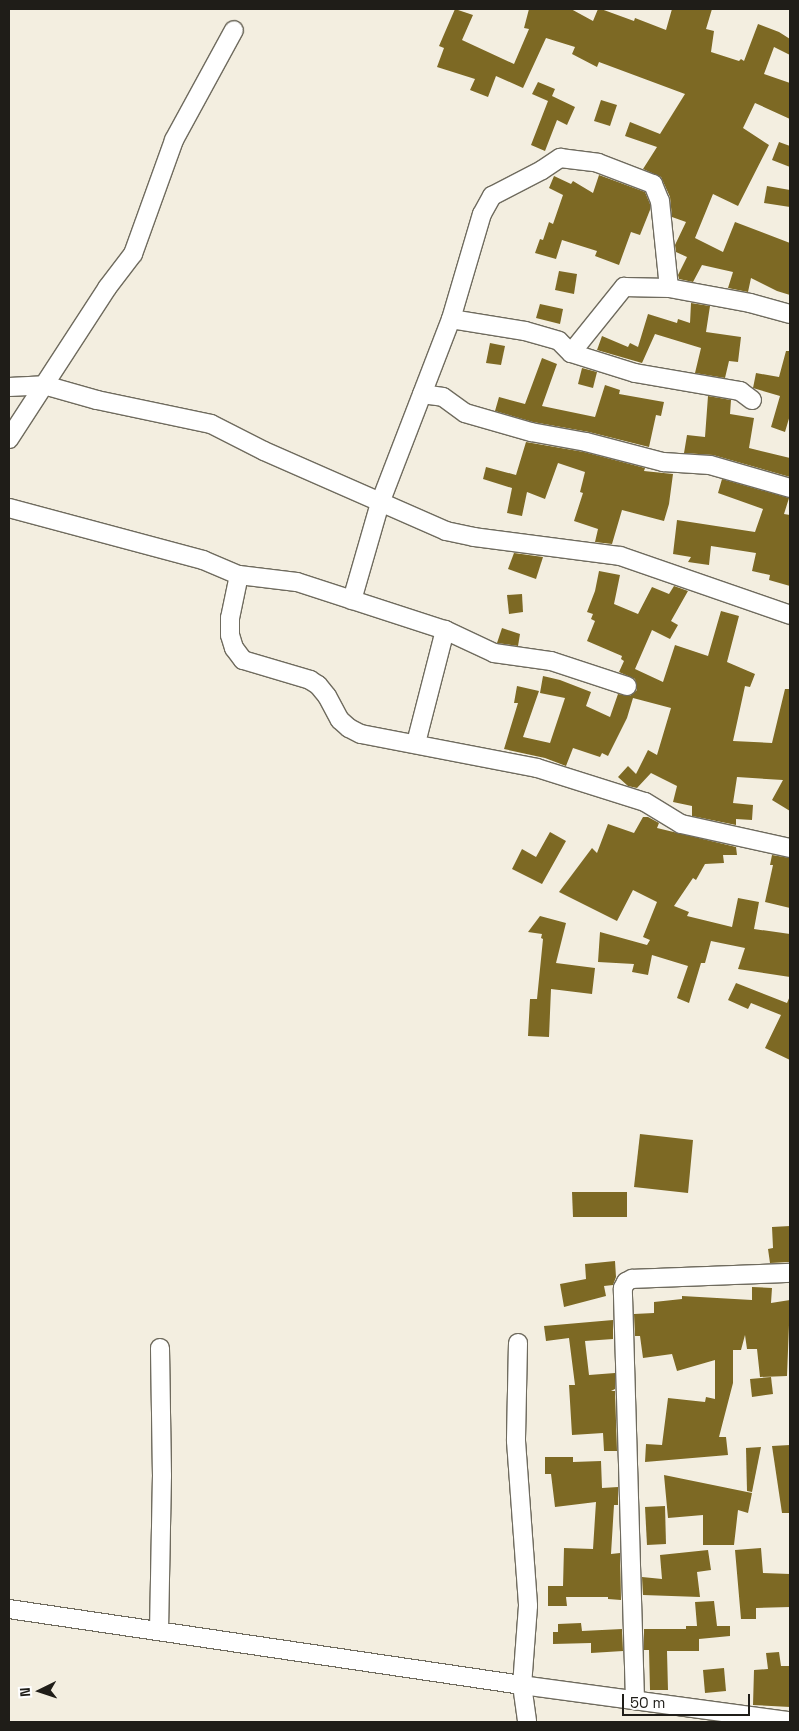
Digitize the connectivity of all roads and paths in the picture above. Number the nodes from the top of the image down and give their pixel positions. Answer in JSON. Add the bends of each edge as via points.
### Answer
{"nodes":[{"id":1,"x":234,"y":30,"type":"dead end"},
{"id":2,"x":670,"y":288,"type":"junction"},
{"id":3,"x":790,"y":314,"type":"edge"},
{"id":4,"x":451,"y":319,"type":"junction"},
{"id":5,"x":571,"y":353,"type":"junction"},
{"id":6,"x":44,"y":386,"type":"junction"},
{"id":7,"x":9,"y":387,"type":"edge"},
{"id":8,"x":422,"y":394,"type":"junction"},
{"id":9,"x":752,"y":400,"type":"dead end"},
{"id":10,"x":9,"y":440,"type":"edge"},
{"id":11,"x":790,"y":488,"type":"edge"},
{"id":12,"x":380,"y":503,"type":"junction"},
{"id":13,"x":9,"y":508,"type":"edge"},
{"id":14,"x":238,"y":575,"type":"junction"},
{"id":15,"x":352,"y":600,"type":"junction"},
{"id":16,"x":790,"y":615,"type":"edge"},
{"id":17,"x":445,"y":630,"type":"junction"},
{"id":18,"x":627,"y":686,"type":"dead end"},
{"id":19,"x":416,"y":743,"type":"junction"},
{"id":20,"x":790,"y":848,"type":"edge"},
{"id":21,"x":790,"y":1273,"type":"edge"},
{"id":22,"x":518,"y":1342,"type":"dead end"},
{"id":23,"x":160,"y":1348,"type":"dead end"},
{"id":24,"x":9,"y":1609,"type":"edge"},
{"id":25,"x":159,"y":1631,"type":"junction"},
{"id":26,"x":522,"y":1685,"type":"junction"},
{"id":27,"x":635,"y":1700,"type":"junction"},
{"id":28,"x":790,"y":1721,"type":"edge"},
{"id":29,"x":527,"y":1722,"type":"edge"}],
"edges":[{"from":1,"to":6,"type":"street","via":[[174,140],[133,254]]},
{"from":2,"to":3,"type":"street"},
{"from":2,"to":4,"type":"street","via":[[660,201],[654,184],[598,164],[560,158],[492,196],[482,214]]},
{"from":2,"to":5,"type":"street","via":[[624,287]]},
{"from":4,"to":5,"type":"street","via":[[525,331],[559,341]]},
{"from":4,"to":8,"type":"street"},
{"from":5,"to":9,"type":"street","via":[[635,373],[740,391]]},
{"from":6,"to":7,"type":"street"},
{"from":6,"to":10,"type":"street"},
{"from":6,"to":12,"type":"street","via":[[212,424]]},
{"from":8,"to":11,"type":"street","via":[[443,397],[465,413],[531,432],[663,462],[710,465]]},
{"from":8,"to":12,"type":"street"},
{"from":12,"to":15,"type":"street"},
{"from":12,"to":16,"type":"street","via":[[446,531],[620,556]]},
{"from":13,"to":14,"type":"street","via":[[204,560]]},
{"from":14,"to":15,"type":"street","via":[[296,582]]},
{"from":14,"to":19,"type":"street","via":[[230,636],[243,660],[310,680],[327,696],[340,720],[361,734]]},
{"from":15,"to":17,"type":"street"},
{"from":17,"to":18,"type":"street","via":[[494,653],[552,661]]},
{"from":17,"to":19,"type":"street"},
{"from":19,"to":20,"type":"street","via":[[538,768],[645,802],[681,824]]},
{"from":21,"to":27,"type":"street","via":[[632,1279],[623,1288]]},
{"from":22,"to":26,"type":"street","via":[[516,1441],[528,1606]]},
{"from":23,"to":25,"type":"street"},
{"from":24,"to":25,"type":"street"},
{"from":25,"to":26,"type":"street"},
{"from":26,"to":27,"type":"street"},
{"from":26,"to":29,"type":"street"},
{"from":27,"to":28,"type":"street"}]}
